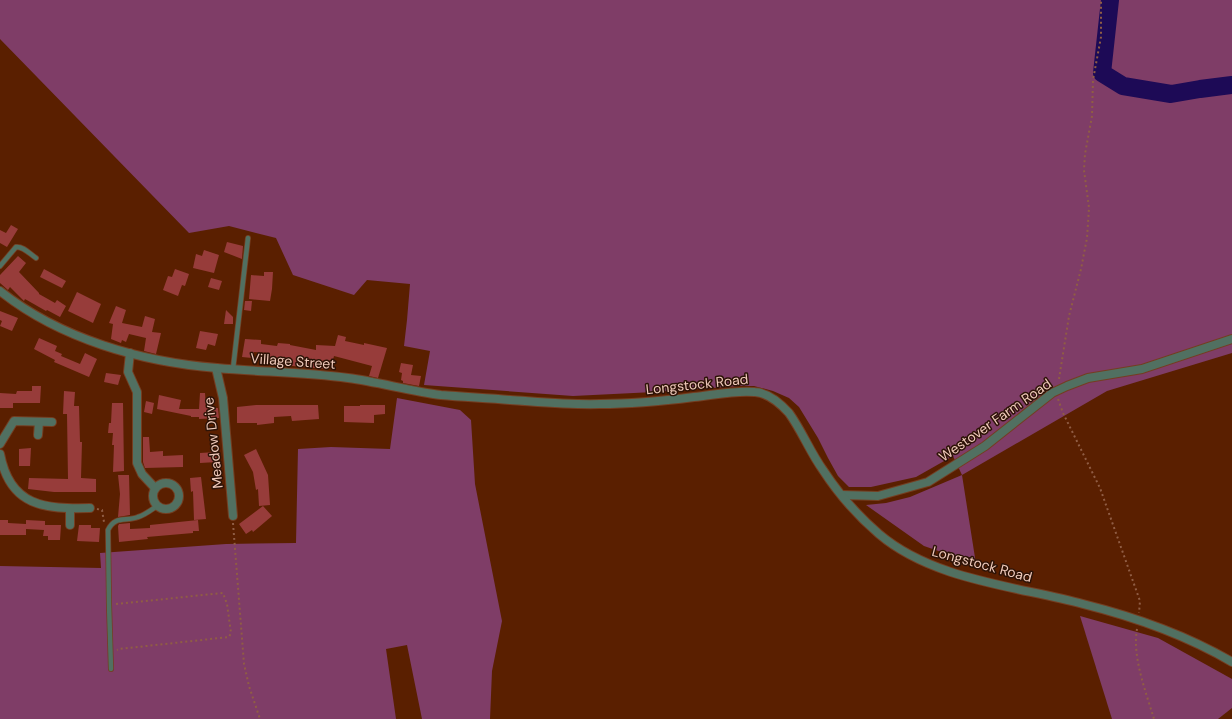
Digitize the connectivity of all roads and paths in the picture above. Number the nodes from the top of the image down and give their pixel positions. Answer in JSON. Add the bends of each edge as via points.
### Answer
{"nodes":[{"id":1,"x":1101,"y":0,"type":"edge"},
{"id":2,"x":248,"y":238,"type":"dead end"},
{"id":3,"x":36,"y":258,"type":"dead end"},
{"id":4,"x":0,"y":266,"type":"edge"},
{"id":5,"x":0,"y":291,"type":"edge"},
{"id":6,"x":1232,"y":339,"type":"edge"},
{"id":7,"x":130,"y":353,"type":"junction"},
{"id":8,"x":216,"y":368,"type":"junction"},
{"id":9,"x":233,"y":369,"type":"junction"},
{"id":10,"x":1059,"y":379,"type":"dead end"},
{"id":11,"x":1057,"y":394,"type":"dead end"},
{"id":12,"x":598,"y":404,"type":"joint"},
{"id":13,"x":38,"y":422,"type":"junction"},
{"id":14,"x":52,"y":422,"type":"dead end"},
{"id":15,"x":38,"y":434,"type":"dead end"},
{"id":16,"x":0,"y":444,"type":"edge"},
{"id":17,"x":0,"y":454,"type":"edge"},
{"id":18,"x":155,"y":488,"type":"junction"},
{"id":19,"x":842,"y":495,"type":"junction"},
{"id":20,"x":157,"y":506,"type":"junction"},
{"id":21,"x":90,"y":508,"type":"joint"},
{"id":22,"x":70,"y":509,"type":"junction"},
{"id":23,"x":233,"y":516,"type":"joint"},
{"id":24,"x":70,"y":525,"type":"dead end"},
{"id":25,"x":108,"y":530,"type":"junction"},
{"id":26,"x":109,"y":604,"type":"junction"},
{"id":27,"x":1139,"y":616,"type":"dead end"},
{"id":28,"x":1138,"y":624,"type":"dead end"},
{"id":29,"x":110,"y":654,"type":"junction"},
{"id":30,"x":1232,"y":662,"type":"edge"},
{"id":31,"x":111,"y":669,"type":"dead end"},
{"id":32,"x":260,"y":719,"type":"edge"},
{"id":33,"x":1154,"y":719,"type":"edge"}],
"edges":[{"from":1,"to":10,"type":"path","via":[[1101,37],[1093,80],[1092,116],[1084,170],[1089,208],[1087,238],[1069,316]]},
{"from":2,"to":9,"type":"lane"},
{"from":3,"to":4,"type":"lane","via":[[22,248],[16,247]]},
{"from":5,"to":7,"type":"street","name":"Village Street","via":[[20,306],[62,329]]},
{"from":6,"to":19,"type":"street","name":"Westover Farm Road","via":[[1142,369],[1088,378],[1052,393],[985,446],[928,482],[878,496]]},
{"from":7,"to":8,"type":"street","name":"Village Street","via":[[176,364]]},
{"from":7,"to":18,"type":"street","via":[[128,372],[137,392],[137,463],[142,474]]},
{"from":8,"to":9,"type":"street","name":"Village Street"},
{"from":8,"to":23,"type":"street","name":"Meadow Drive","via":[[223,398]]},
{"from":9,"to":12,"type":"street","name":"Village Street","via":[[347,378],[440,394],[566,404]]},
{"from":11,"to":27,"type":"path","via":[[1063,414],[1108,509],[1140,601]]},
{"from":12,"to":19,"type":"street","name":"Longstock Road","via":[[634,404],[744,392],[766,395],[789,413],[823,471]]},
{"from":13,"to":14,"type":"street"},
{"from":13,"to":15,"type":"street"},
{"from":13,"to":16,"type":"street","via":[[14,421]]},
{"from":17,"to":22,"type":"street","via":[[9,482],[27,499],[34,503]]},
{"from":18,"to":20,"type":"street","via":[[152,496]]},
{"from":18,"to":20,"type":"street","via":[[167,483],[175,487],[179,495],[174,507],[166,509]]},
{"from":19,"to":30,"type":"street","name":"Longstock Road","via":[[879,534],[925,563],[1084,604],[1135,620],[1183,637]]},
{"from":20,"to":25,"type":"lane","via":[[138,518],[117,521],[111,524]]},
{"from":21,"to":22,"type":"street"},
{"from":21,"to":25,"type":"path","via":[[102,510],[104,525]]},
{"from":22,"to":24,"type":"street"},
{"from":23,"to":32,"type":"path","via":[[244,664]]},
{"from":25,"to":26,"type":"lane"},
{"from":26,"to":29,"type":"lane"},
{"from":26,"to":29,"type":"path","via":[[222,593],[227,604],[231,633],[229,637],[119,649]]},
{"from":28,"to":33,"type":"path","via":[[1135,639],[1138,660]]},
{"from":29,"to":31,"type":"lane"}]}
